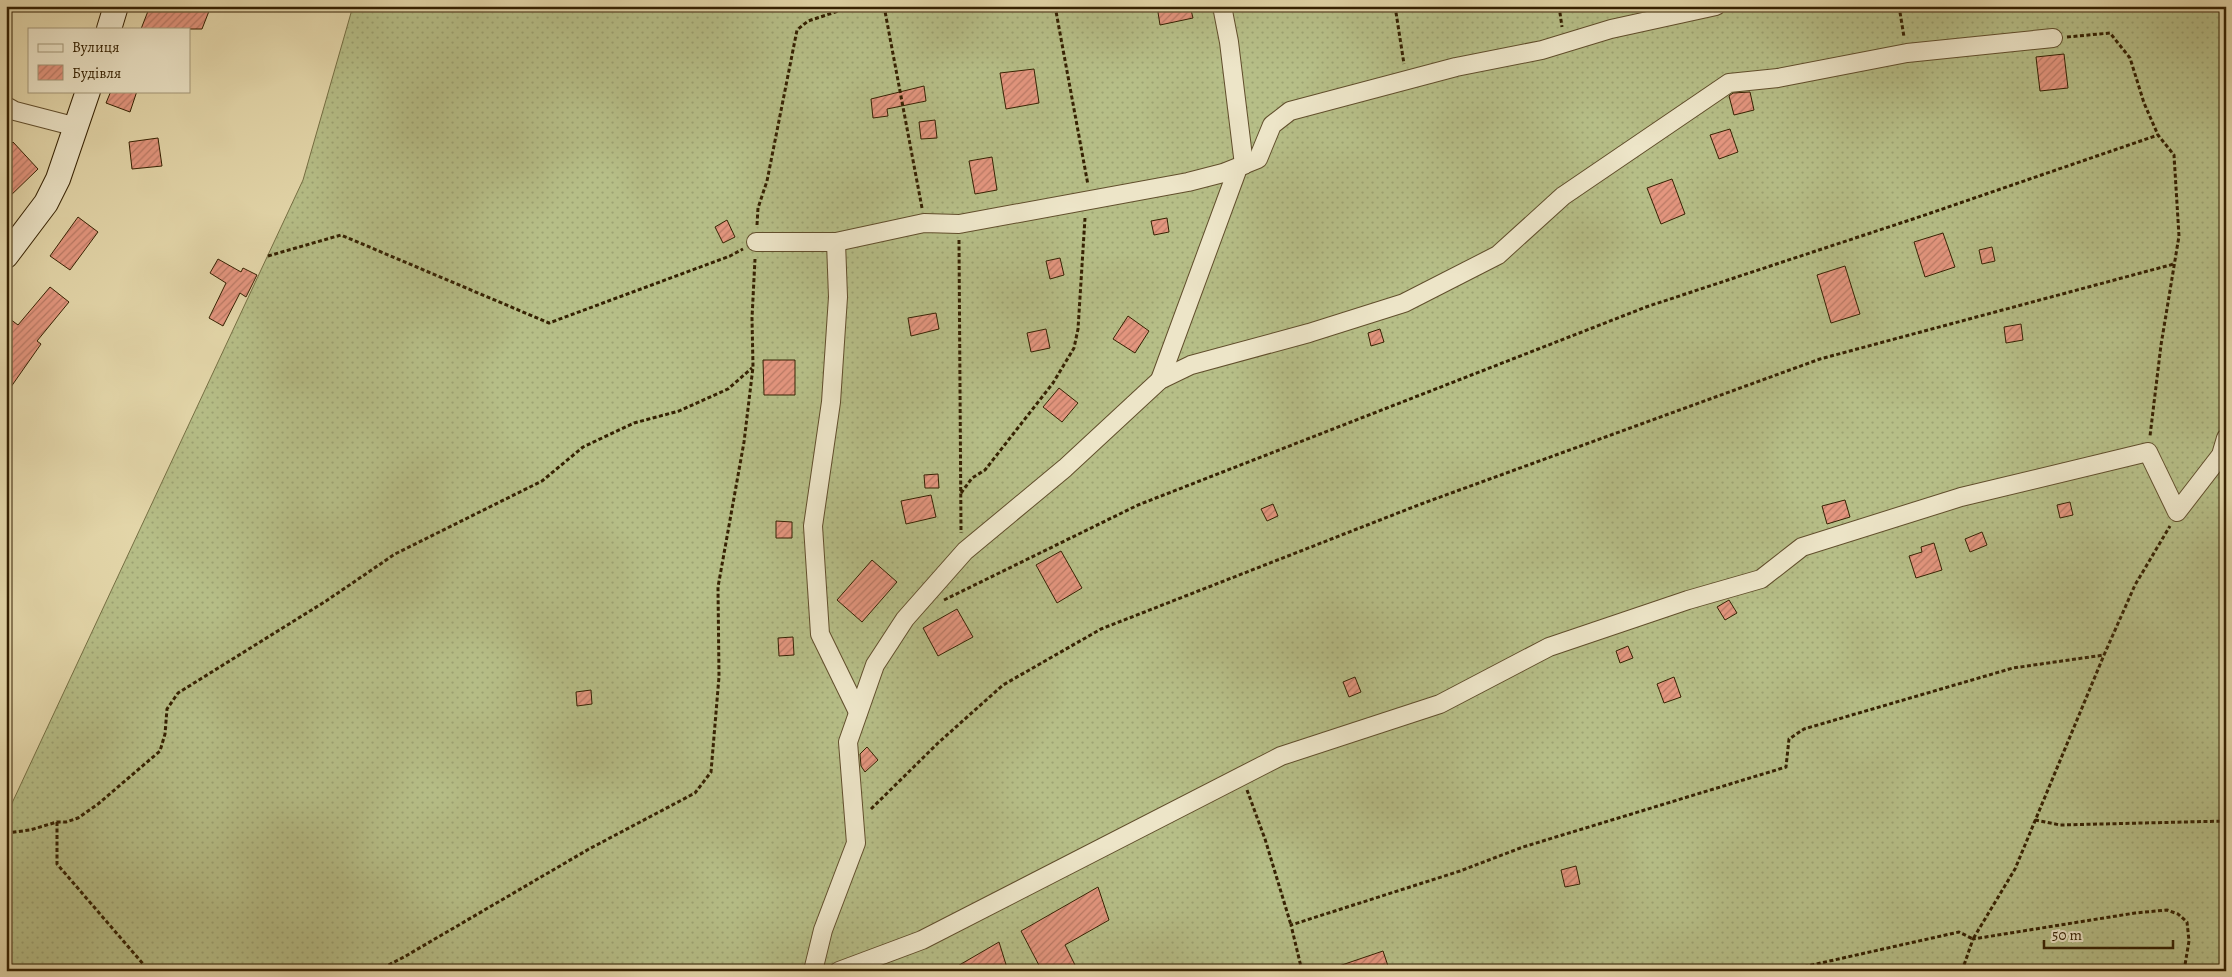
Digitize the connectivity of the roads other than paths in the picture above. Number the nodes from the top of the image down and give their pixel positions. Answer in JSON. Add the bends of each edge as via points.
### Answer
{"nodes":[{"id":1,"x":116,"y":6,"type":"edge"},
{"id":2,"x":1222,"y":6,"type":"edge"},
{"id":3,"x":1716,"y":6,"type":"edge"},
{"id":4,"x":109,"y":28,"type":"edge"},
{"id":5,"x":2053,"y":38,"type":"road end"},
{"id":6,"x":88,"y":92,"type":"edge"},
{"id":7,"x":6,"y":106,"type":"edge"},
{"id":8,"x":77,"y":127,"type":"junction"},
{"id":9,"x":1241,"y":166,"type":"junction"},
{"id":10,"x":756,"y":242,"type":"road end"},
{"id":11,"x":836,"y":242,"type":"junction"},
{"id":12,"x":6,"y":256,"type":"edge"},
{"id":13,"x":1160,"y":380,"type":"junction"},
{"id":14,"x":2226,"y":438,"type":"edge"},
{"id":15,"x":858,"y":712,"type":"junction"},
{"id":16,"x":813,"y":971,"type":"edge"},
{"id":17,"x":840,"y":971,"type":"edge"}],
"edges":[{"from":1,"to":4,"type":"main road"},
{"from":2,"to":9,"type":"street","via":[[1230,52]]},
{"from":3,"to":9,"type":"street","via":[[1611,29],[1542,50],[1406,80],[1290,111],[1272,125],[1258,159]]},
{"from":5,"to":13,"type":"street","via":[[1907,53],[1778,78],[1729,83],[1563,196],[1498,254],[1481,263],[1404,303],[1191,365]]},
{"from":6,"to":8,"type":"main road"},
{"from":7,"to":8,"type":"street"},
{"from":8,"to":12,"type":"main road","via":[[46,203]]},
{"from":9,"to":11,"type":"street","via":[[1188,182],[1090,201],[959,224],[924,223]]},
{"from":9,"to":13,"type":"street"},
{"from":10,"to":11,"type":"street"},
{"from":11,"to":15,"type":"street","via":[[838,297],[831,402],[813,526],[820,634]]},
{"from":13,"to":15,"type":"street","via":[[1065,468],[965,551],[905,619],[875,665]]},
{"from":14,"to":17,"type":"street","via":[[2222,455],[2177,512],[2148,452],[1961,497],[1802,547],[1761,579],[1688,600],[1548,648],[1440,704],[1281,756],[922,940]]},
{"from":15,"to":16,"type":"street","via":[[848,742],[856,843],[824,930]]}]}
